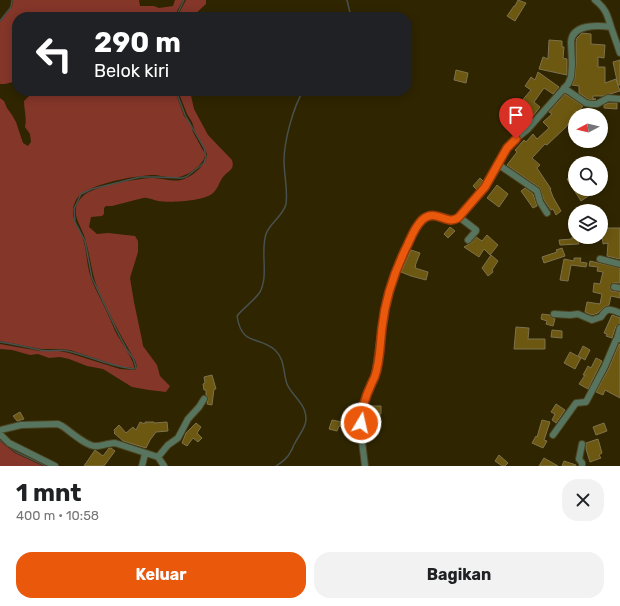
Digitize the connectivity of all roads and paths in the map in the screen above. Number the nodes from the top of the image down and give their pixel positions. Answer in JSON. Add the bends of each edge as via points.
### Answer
{"nodes":[{"id":1,"x":595,"y":0,"type":"edge"},
{"id":2,"x":611,"y":28,"type":"junction"},
{"id":3,"x":620,"y":53,"type":"edge"},
{"id":4,"x":564,"y":88,"type":"junction"},
{"id":5,"x":620,"y":99,"type":"edge"},
{"id":6,"x":499,"y":164,"type":"junction"},
{"id":7,"x":547,"y":213,"type":"dead end"},
{"id":8,"x":459,"y":217,"type":"junction"},
{"id":9,"x":468,"y":240,"type":"dead end"},
{"id":10,"x":600,"y":259,"type":"dead end"},
{"id":11,"x":620,"y":264,"type":"edge"},
{"id":12,"x":620,"y":313,"type":"edge"},
{"id":13,"x":554,"y":314,"type":"dead end"},
{"id":14,"x":620,"y":328,"type":"edge"},
{"id":15,"x":619,"y":339,"type":"edge"},
{"id":16,"x":204,"y":398,"type":"dead end"},
{"id":17,"x":0,"y":430,"type":"edge"},
{"id":18,"x":0,"y":434,"type":"edge"},
{"id":19,"x":553,"y":435,"type":"dead end"},
{"id":20,"x":582,"y":444,"type":"dead end"},
{"id":21,"x":145,"y":454,"type":"junction"},
{"id":22,"x":158,"y":457,"type":"junction"},
{"id":23,"x":55,"y":466,"type":"edge"},
{"id":24,"x":142,"y":466,"type":"edge"},
{"id":25,"x":164,"y":466,"type":"edge"},
{"id":26,"x":365,"y":466,"type":"edge"},
{"id":27,"x":582,"y":466,"type":"edge"}],
"edges":[{"from":1,"to":2,"type":"street","via":[[606,11]]},
{"from":2,"to":3,"type":"street"},
{"from":2,"to":4,"type":"street","via":[[594,26],[573,34],[571,77]]},
{"from":4,"to":5,"type":"street","via":[[591,104],[608,98]]},
{"from":4,"to":6,"type":"street","via":[[527,130],[511,143]]},
{"from":6,"to":7,"type":"street","via":[[537,191]]},
{"from":6,"to":8,"type":"street","via":[[485,187]]},
{"from":8,"to":9,"type":"street","via":[[476,230]]},
{"from":8,"to":26,"type":"street","via":[[453,220],[433,215],[425,218],[416,227],[401,257],[392,281],[382,326],[375,376],[362,412],[361,433]]},
{"from":10,"to":11,"type":"street"},
{"from":12,"to":13,"type":"street","via":[[606,310],[601,317],[592,320],[578,314]]},
{"from":14,"to":15,"type":"street"},
{"from":15,"to":19,"type":"street","via":[[586,402],[576,403]]},
{"from":16,"to":22,"type":"street","via":[[178,438]]},
{"from":17,"to":21,"type":"street","via":[[21,425],[58,424],[92,446],[115,443]]},
{"from":18,"to":23,"type":"street","via":[[9,443]]},
{"from":20,"to":27,"type":"street","via":[[579,459]]},
{"from":21,"to":22,"type":"street"},
{"from":21,"to":24,"type":"street"},
{"from":22,"to":25,"type":"street"}]}
